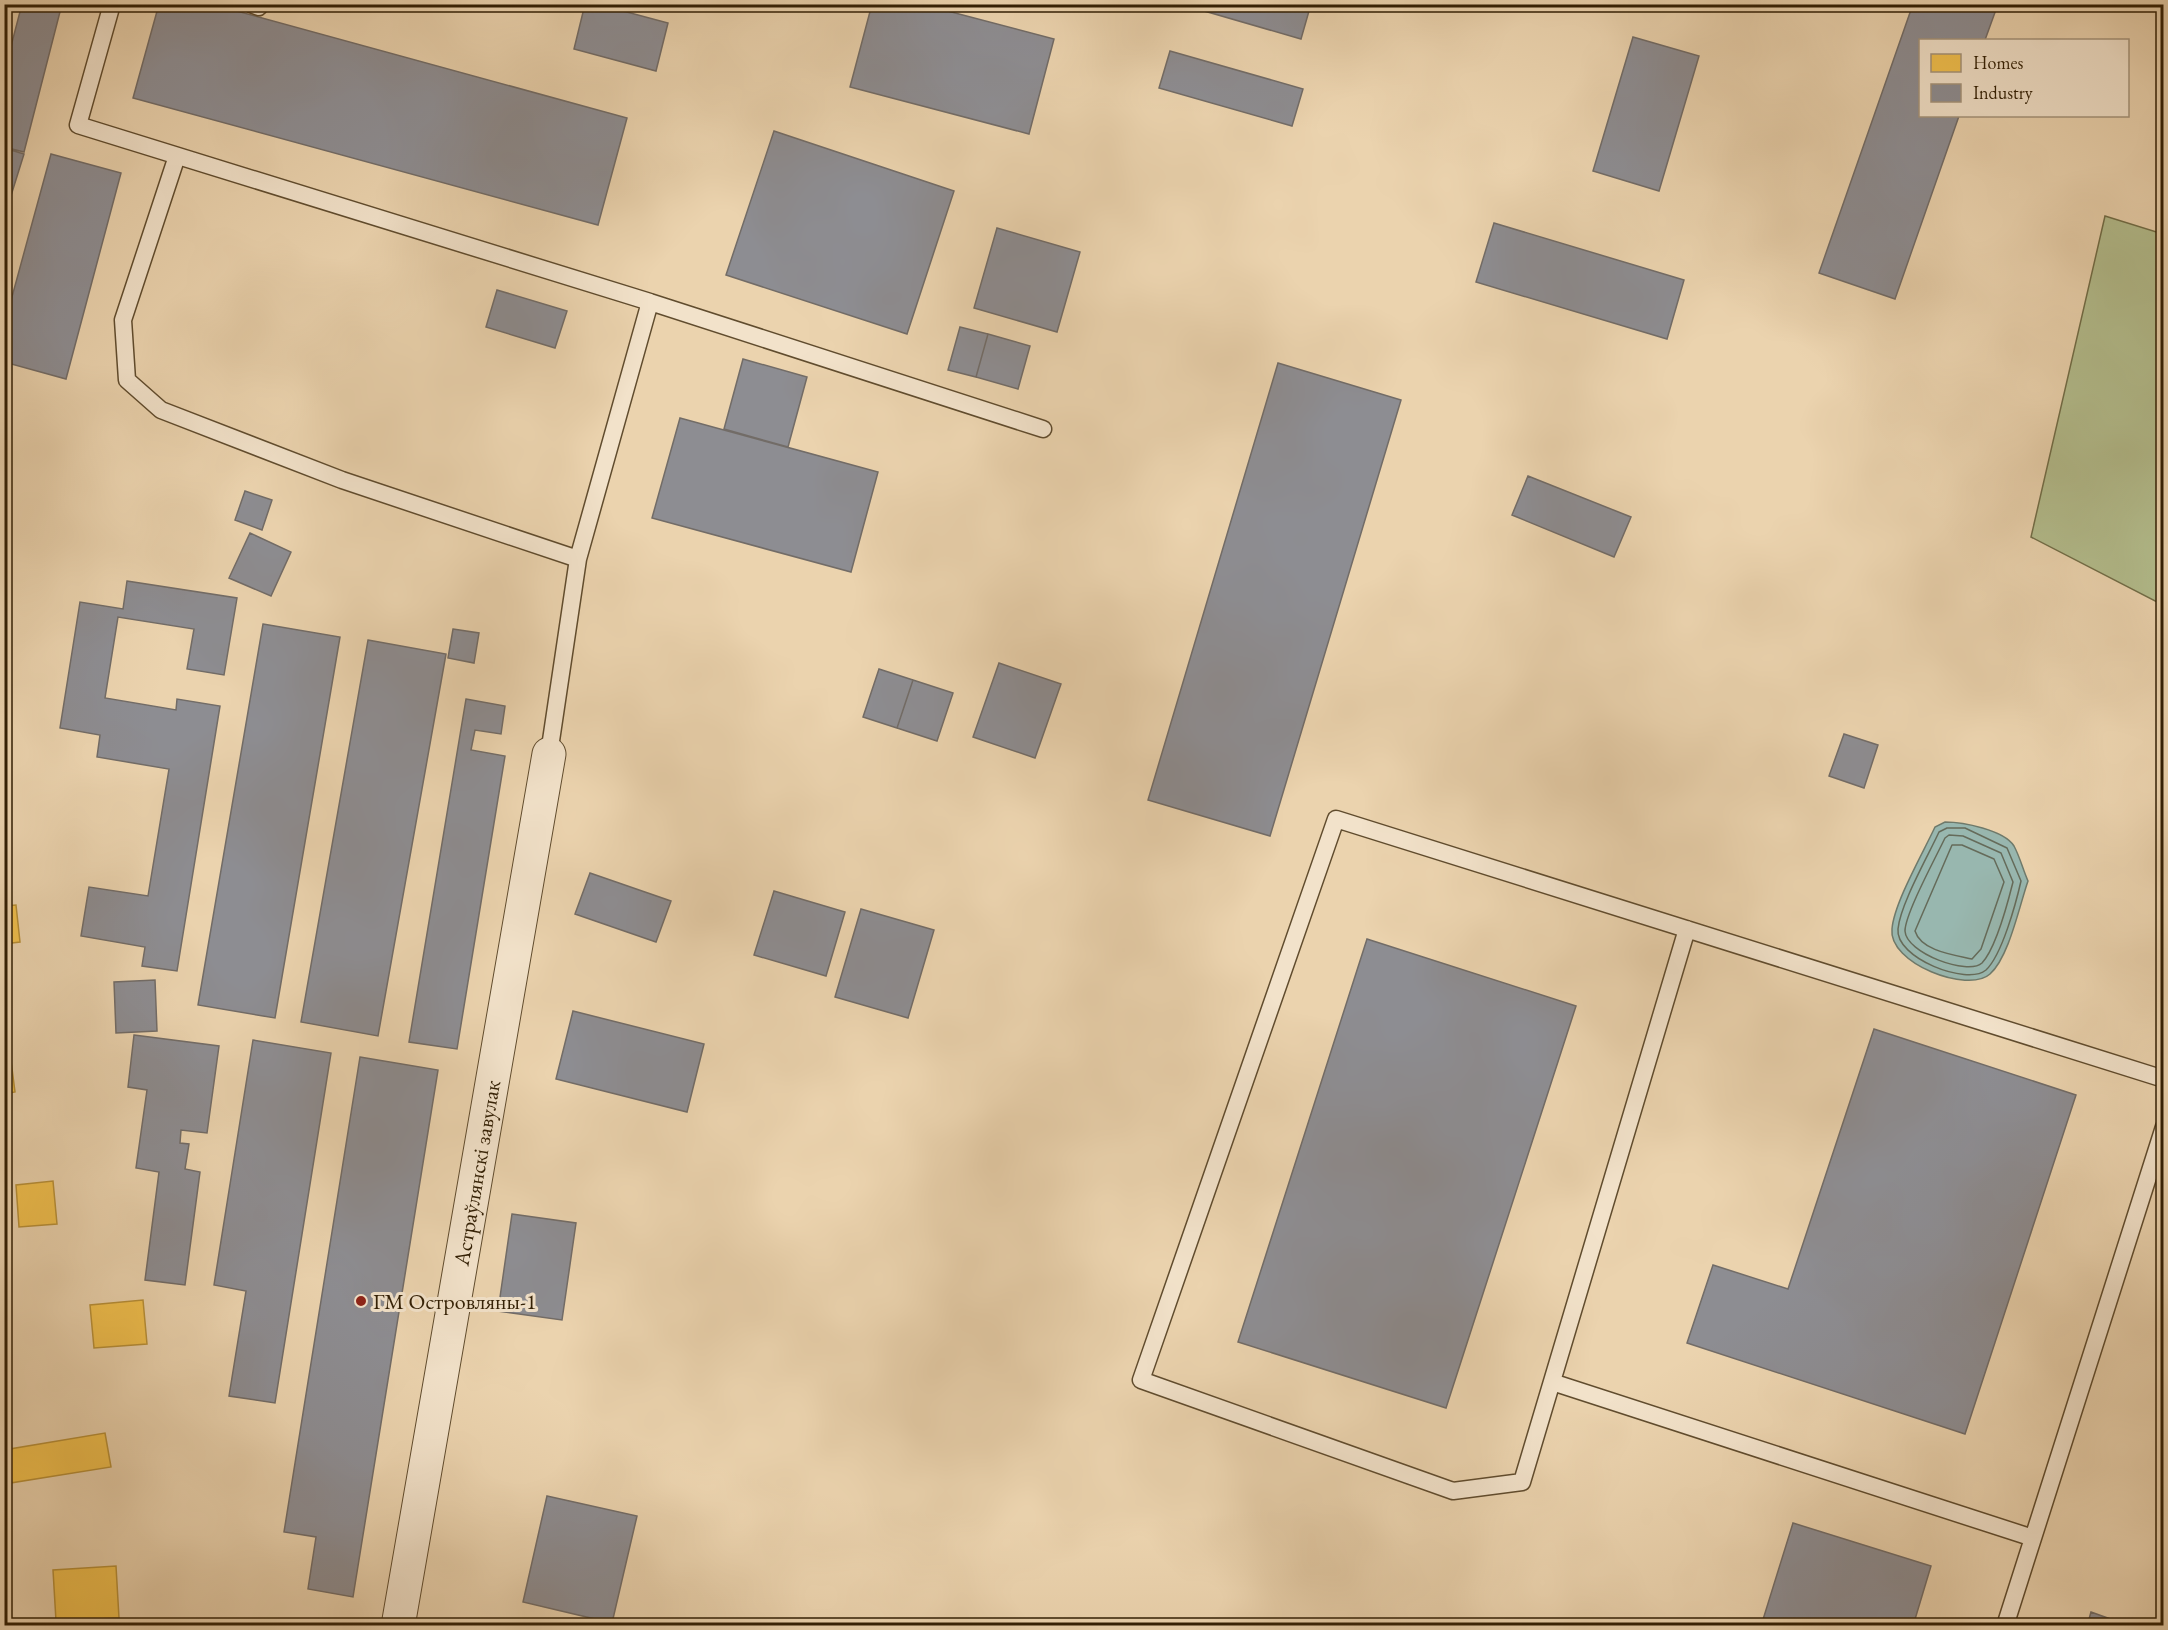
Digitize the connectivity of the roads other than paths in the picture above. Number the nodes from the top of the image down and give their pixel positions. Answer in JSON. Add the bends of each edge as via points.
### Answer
{"nodes":[{"id":1,"x":112,"y":4,"type":"edge"},
{"id":2,"x":177,"y":156,"type":"junction"},
{"id":3,"x":650,"y":302,"type":"junction"},
{"id":4,"x":1043,"y":429,"type":"dead end"},
{"id":5,"x":578,"y":559,"type":"junction"},
{"id":6,"x":549,"y":754,"type":"joint"},
{"id":7,"x":1687,"y":929,"type":"junction"},
{"id":8,"x":2163,"y":1079,"type":"edge"},
{"id":9,"x":2163,"y":1127,"type":"edge"},
{"id":10,"x":1552,"y":1382,"type":"junction"},
{"id":11,"x":2033,"y":1538,"type":"junction"},
{"id":12,"x":399,"y":1626,"type":"edge"},
{"id":13,"x":2005,"y":1626,"type":"edge"}],
"edges":[{"from":1,"to":2,"type":"lane","via":[[78,125]]},
{"from":2,"to":3,"type":"lane"},
{"from":2,"to":5,"type":"lane","via":[[123,320],[127,380],[161,410],[342,480]]},
{"from":3,"to":4,"type":"lane"},
{"from":3,"to":5,"type":"lane"},
{"from":5,"to":6,"type":"lane"},
{"from":6,"to":12,"type":"street","name":"Астраўлянскі завулак"},
{"from":7,"to":8,"type":"lane"},
{"from":7,"to":10,"type":"lane"},
{"from":7,"to":10,"type":"lane","via":[[1336,819],[1141,1380],[1453,1491],[1522,1482]]},
{"from":9,"to":11,"type":"lane"},
{"from":10,"to":11,"type":"lane"},
{"from":11,"to":13,"type":"lane"}]}
